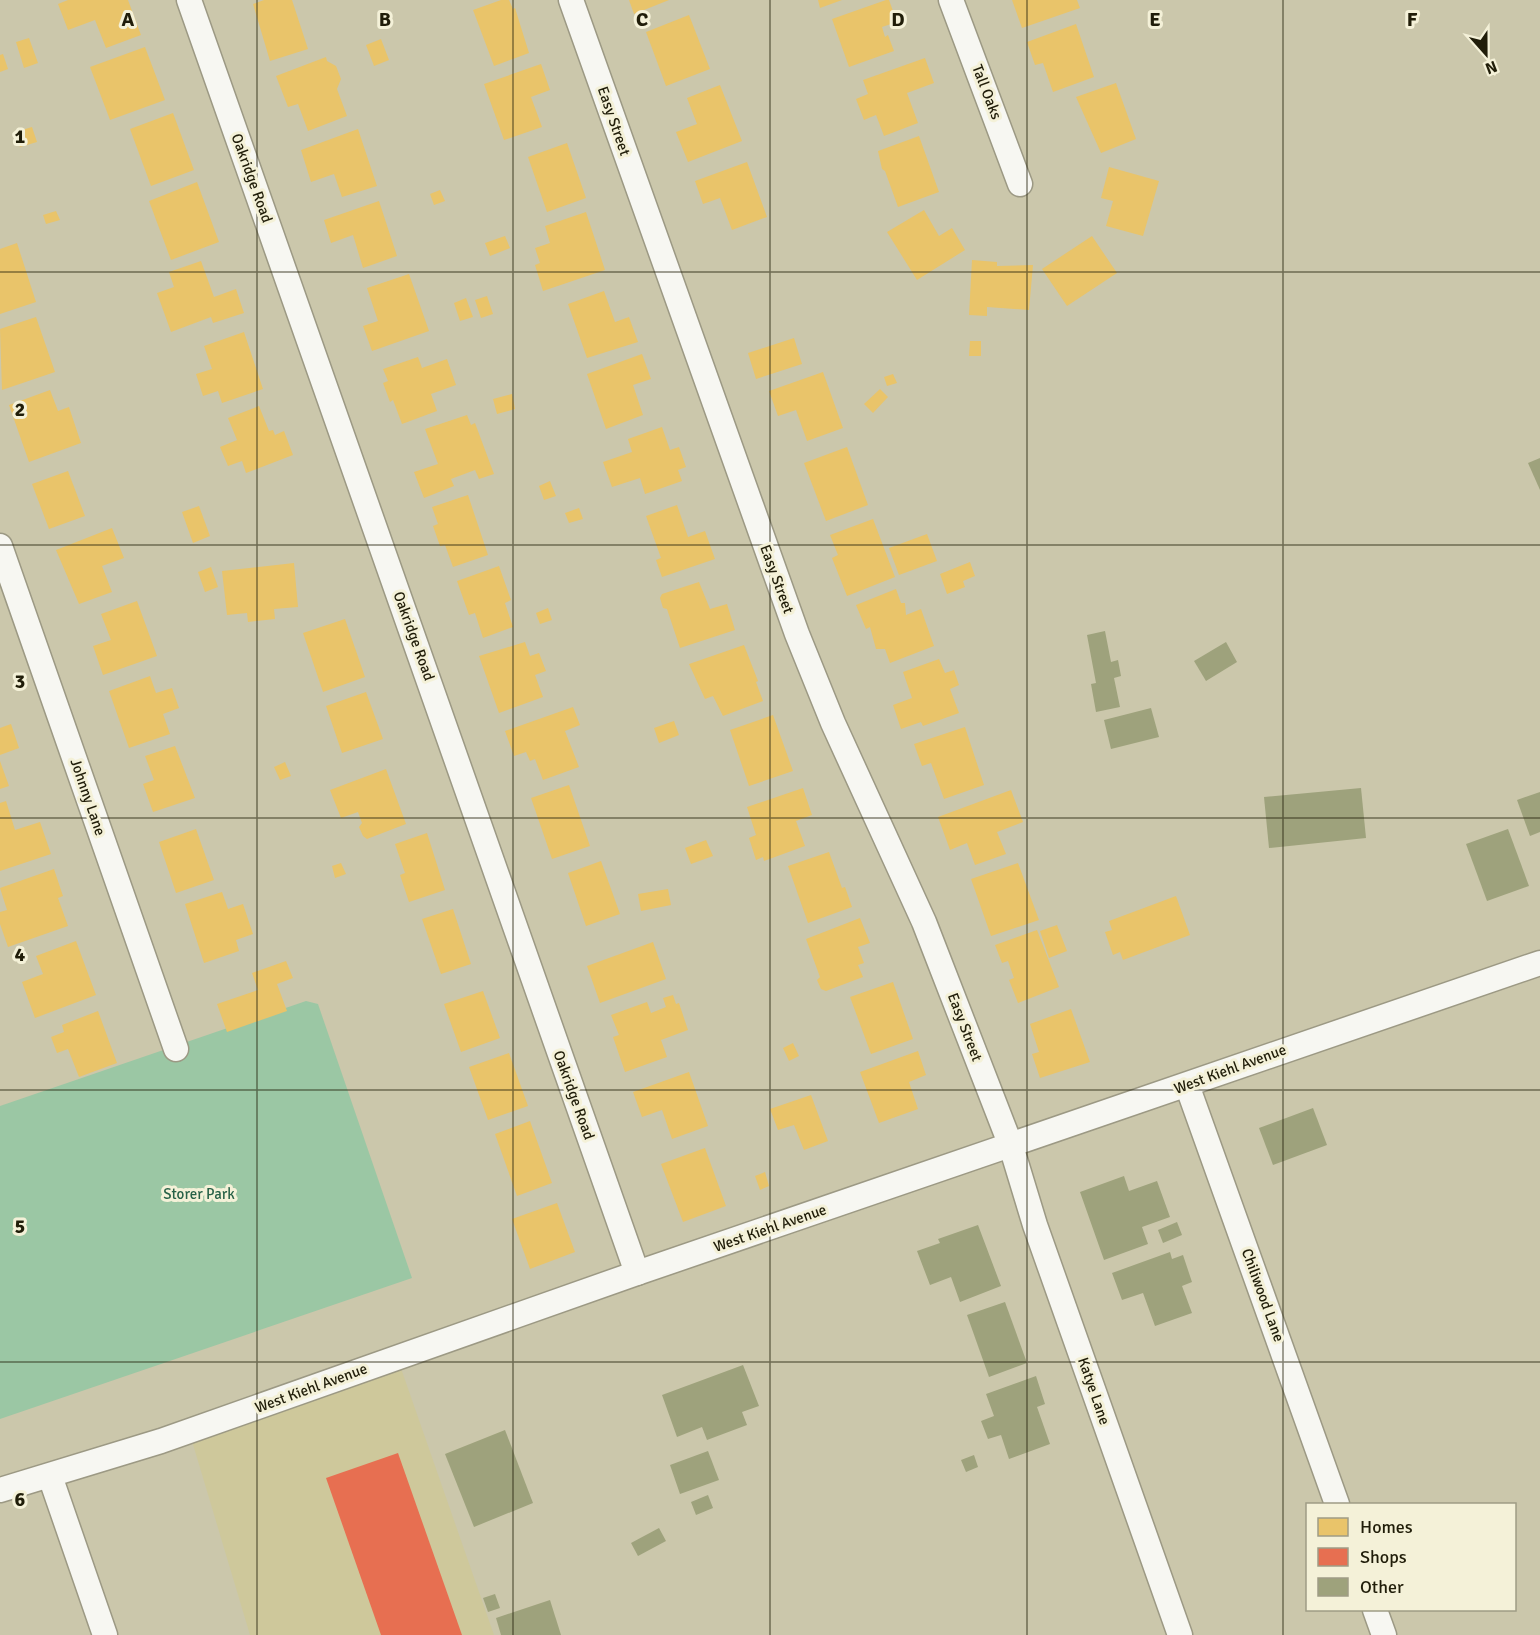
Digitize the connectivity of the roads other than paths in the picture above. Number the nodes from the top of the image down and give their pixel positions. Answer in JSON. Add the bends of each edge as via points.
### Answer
{"nodes":[{"id":1,"x":189,"y":0,"type":"edge"},
{"id":2,"x":571,"y":0,"type":"edge"},
{"id":3,"x":951,"y":0,"type":"edge"},
{"id":4,"x":1020,"y":184,"type":"dead end"},
{"id":5,"x":0,"y":546,"type":"edge"},
{"id":6,"x":1540,"y":963,"type":"edge"},
{"id":7,"x":176,"y":1048,"type":"dead end"},
{"id":8,"x":1187,"y":1085,"type":"junction"},
{"id":9,"x":1011,"y":1146,"type":"junction"},
{"id":10,"x":637,"y":1273,"type":"junction"},
{"id":11,"x":50,"y":1476,"type":"junction"},
{"id":12,"x":0,"y":1490,"type":"edge"},
{"id":13,"x":1337,"y":1503,"type":"edge"},
{"id":14,"x":1375,"y":1611,"type":"edge"},
{"id":15,"x":105,"y":1635,"type":"edge"},
{"id":16,"x":1180,"y":1635,"type":"edge"},
{"id":17,"x":1384,"y":1635,"type":"edge"}],
"edges":[{"from":1,"to":10,"type":"street","name":"Oakridge Road"},
{"from":2,"to":9,"type":"street","name":"Easy Street","via":[[797,634],[924,922]]},
{"from":3,"to":4,"type":"street","name":"Tall Oaks"},
{"from":5,"to":7,"type":"street","name":"Johnny Lane"},
{"from":6,"to":8,"type":"street","name":"West Kiehl Avenue"},
{"from":8,"to":9,"type":"street","name":"West Kiehl Avenue"},
{"from":8,"to":13,"type":"street","name":"Chiliwood Lane"},
{"from":9,"to":10,"type":"street","name":"West Kiehl Avenue"},
{"from":9,"to":16,"type":"street","name":"Katye Lane","via":[[1035,1225]]},
{"from":10,"to":11,"type":"street","name":"West Kiehl Avenue"},
{"from":11,"to":12,"type":"street","name":"West Kiehl Avenue"},
{"from":11,"to":15,"type":"street"},
{"from":14,"to":17,"type":"street"}]}
